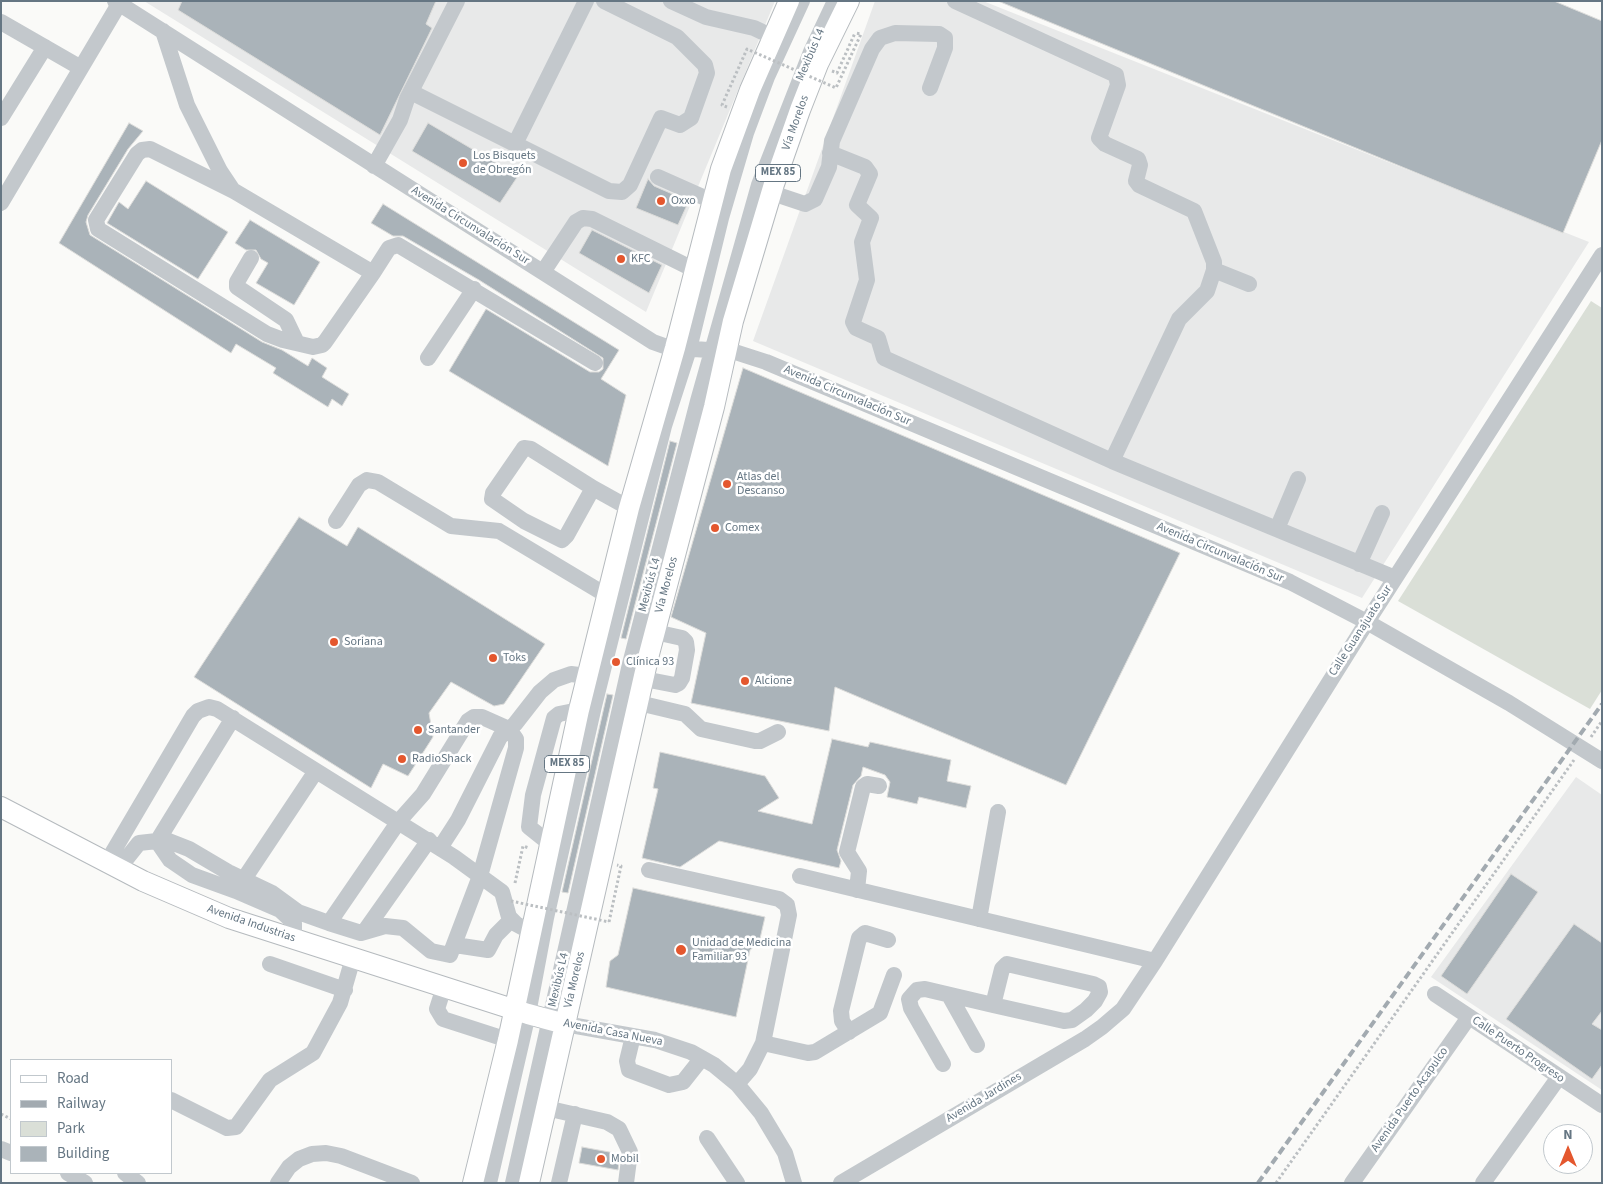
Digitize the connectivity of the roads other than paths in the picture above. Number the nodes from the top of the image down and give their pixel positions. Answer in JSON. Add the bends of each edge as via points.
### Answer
{"nodes":[{"id":1,"x":457,"y":1,"type":"edge"},
{"id":2,"x":586,"y":1,"type":"edge"},
{"id":3,"x":604,"y":1,"type":"edge"},
{"id":4,"x":659,"y":1,"type":"edge"},
{"id":5,"x":671,"y":1,"type":"edge"},
{"id":6,"x":698,"y":1,"type":"edge"},
{"id":7,"x":790,"y":1,"type":"edge"},
{"id":8,"x":802,"y":1,"type":"edge"},
{"id":9,"x":834,"y":1,"type":"edge"},
{"id":10,"x":848,"y":1,"type":"edge"},
{"id":11,"x":955,"y":1,"type":"edge"},
{"id":12,"x":117,"y":3,"type":"edge"},
{"id":13,"x":721,"y":21,"type":"junction"},
{"id":14,"x":1,"y":22,"type":"edge"},
{"id":15,"x":163,"y":31,"type":"junction"},
{"id":16,"x":773,"y":37,"type":"junction"},
{"id":17,"x":45,"y":47,"type":"junction"},
{"id":18,"x":81,"y":68,"type":"junction"},
{"id":19,"x":930,"y":88,"type":"dead end"},
{"id":20,"x":411,"y":92,"type":"junction"},
{"id":21,"x":1,"y":118,"type":"edge"},
{"id":22,"x":515,"y":144,"type":"junction"},
{"id":23,"x":830,"y":153,"type":"junction"},
{"id":24,"x":374,"y":166,"type":"junction"},
{"id":25,"x":658,"y":177,"type":"dead end"},
{"id":26,"x":234,"y":191,"type":"junction"},
{"id":27,"x":772,"y":193,"type":"junction"},
{"id":28,"x":712,"y":201,"type":"junction"},
{"id":29,"x":1,"y":203,"type":"edge"},
{"id":30,"x":1602,"y":255,"type":"edge"},
{"id":31,"x":251,"y":258,"type":"dead end"},
{"id":32,"x":695,"y":270,"type":"junction"},
{"id":33,"x":1214,"y":270,"type":"junction"},
{"id":34,"x":543,"y":272,"type":"junction"},
{"id":35,"x":373,"y":273,"type":"junction"},
{"id":36,"x":1249,"y":284,"type":"dead end"},
{"id":37,"x":474,"y":289,"type":"junction"},
{"id":38,"x":297,"y":343,"type":"junction"},
{"id":39,"x":682,"y":348,"type":"junction"},
{"id":40,"x":720,"y":350,"type":"junction"},
{"id":41,"x":428,"y":358,"type":"dead end"},
{"id":42,"x":595,"y":363,"type":"dead end"},
{"id":43,"x":1112,"y":460,"type":"junction"},
{"id":44,"x":1298,"y":479,"type":"dead end"},
{"id":45,"x":593,"y":488,"type":"junction"},
{"id":46,"x":629,"y":508,"type":"junction"},
{"id":47,"x":1382,"y":512,"type":"dead end"},
{"id":48,"x":336,"y":521,"type":"dead end"},
{"id":49,"x":1277,"y":529,"type":"junction"},
{"id":50,"x":1359,"y":564,"type":"junction"},
{"id":51,"x":1395,"y":578,"type":"junction"},
{"id":52,"x":606,"y":595,"type":"junction"},
{"id":53,"x":1367,"y":622,"type":"junction"},
{"id":54,"x":655,"y":632,"type":"junction"},
{"id":55,"x":587,"y":676,"type":"junction"},
{"id":56,"x":644,"y":679,"type":"junction"},
{"id":57,"x":639,"y":703,"type":"junction"},
{"id":58,"x":233,"y":718,"type":"junction"},
{"id":59,"x":509,"y":729,"type":"junction"},
{"id":60,"x":778,"y":732,"type":"dead end"},
{"id":61,"x":1602,"y":761,"type":"edge"},
{"id":62,"x":316,"y":771,"type":"junction"},
{"id":63,"x":879,"y":786,"type":"dead end"},
{"id":64,"x":1,"y":807,"type":"edge"},
{"id":65,"x":998,"y":812,"type":"dead end"},
{"id":66,"x":399,"y":821,"type":"junction"},
{"id":67,"x":158,"y":840,"type":"junction"},
{"id":68,"x":189,"y":848,"type":"junction"},
{"id":69,"x":441,"y":848,"type":"junction"},
{"id":70,"x":215,"y":864,"type":"junction"},
{"id":71,"x":113,"y":865,"type":"junction"},
{"id":72,"x":178,"y":867,"type":"junction"},
{"id":73,"x":649,"y":870,"type":"dead end"},
{"id":74,"x":480,"y":876,"type":"junction"},
{"id":75,"x":800,"y":876,"type":"dead end"},
{"id":76,"x":204,"y":880,"type":"junction"},
{"id":77,"x":240,"y":885,"type":"junction"},
{"id":78,"x":857,"y":890,"type":"junction"},
{"id":79,"x":979,"y":919,"type":"junction"},
{"id":80,"x":512,"y":920,"type":"junction"},
{"id":81,"x":329,"y":923,"type":"junction"},
{"id":82,"x":364,"y":932,"type":"junction"},
{"id":83,"x":531,"y":932,"type":"junction"},
{"id":84,"x":294,"y":940,"type":"junction"},
{"id":85,"x":888,"y":940,"type":"dead end"},
{"id":86,"x":455,"y":946,"type":"junction"},
{"id":87,"x":354,"y":958,"type":"junction"},
{"id":88,"x":1155,"y":961,"type":"junction"},
{"id":89,"x":270,"y":964,"type":"dead end"},
{"id":90,"x":894,"y":975,"type":"dead end"},
{"id":91,"x":444,"y":987,"type":"junction"},
{"id":92,"x":344,"y":990,"type":"junction"},
{"id":93,"x":1435,"y":994,"type":"dead end"},
{"id":94,"x":949,"y":995,"type":"junction"},
{"id":95,"x":993,"y":1005,"type":"junction"},
{"id":96,"x":1123,"y":1009,"type":"joint"},
{"id":97,"x":521,"y":1012,"type":"junction"},
{"id":98,"x":1469,"y":1017,"type":"junction"},
{"id":99,"x":1072,"y":1020,"type":"junction"},
{"id":100,"x":557,"y":1022,"type":"junction"},
{"id":101,"x":849,"y":1032,"type":"junction"},
{"id":102,"x":633,"y":1036,"type":"junction"},
{"id":103,"x":1085,"y":1039,"type":"junction"},
{"id":104,"x":508,"y":1040,"type":"junction"},
{"id":105,"x":763,"y":1043,"type":"junction"},
{"id":106,"x":977,"y":1045,"type":"dead end"},
{"id":107,"x":702,"y":1058,"type":"junction"},
{"id":108,"x":943,"y":1064,"type":"dead end"},
{"id":109,"x":1559,"y":1077,"type":"junction"},
{"id":110,"x":737,"y":1084,"type":"junction"},
{"id":111,"x":172,"y":1100,"type":"edge"},
{"id":112,"x":1602,"y":1105,"type":"edge"},
{"id":113,"x":546,"y":1108,"type":"junction"},
{"id":114,"x":575,"y":1114,"type":"junction"},
{"id":115,"x":707,"y":1138,"type":"dead end"},
{"id":116,"x":127,"y":1174,"type":"edge"},
{"id":117,"x":376,"y":1176,"type":"edge"},
{"id":118,"x":138,"y":1183,"type":"edge"},
{"id":119,"x":278,"y":1183,"type":"edge"},
{"id":120,"x":412,"y":1183,"type":"edge"},
{"id":121,"x":473,"y":1183,"type":"edge"},
{"id":122,"x":489,"y":1183,"type":"edge"},
{"id":123,"x":513,"y":1183,"type":"edge"},
{"id":124,"x":529,"y":1183,"type":"edge"},
{"id":125,"x":559,"y":1183,"type":"edge"},
{"id":126,"x":626,"y":1183,"type":"edge"},
{"id":127,"x":737,"y":1183,"type":"edge"},
{"id":128,"x":794,"y":1183,"type":"edge"},
{"id":129,"x":841,"y":1183,"type":"edge"},
{"id":130,"x":1352,"y":1183,"type":"edge"},
{"id":131,"x":1483,"y":1183,"type":"edge"}],
"edges":[{"from":1,"to":20,"type":"street"},
{"from":2,"to":22,"type":"street"},
{"from":3,"to":22,"type":"street","via":[[677,37],[705,65],[707,78],[691,118],[680,125],[661,118],[630,185],[622,192],[609,191]]},
{"from":4,"to":13,"type":"street","via":[[698,25]]},
{"from":5,"to":13,"type":"street"},
{"from":6,"to":13,"type":"street"},
{"from":7,"to":16,"type":"main road","number":"MEX 85"},
{"from":8,"to":39,"type":"street","name":"Mexibús L4","via":[[746,133]]},
{"from":9,"to":40,"type":"street","name":"Mexibús L4","via":[[759,185]]},
{"from":10,"to":27,"type":"main road","name":"Vía Morelos","number":"MEX 85","via":[[815,74]]},
{"from":11,"to":33,"type":"street","via":[[1116,75],[1118,86],[1099,138],[1138,159],[1140,165],[1136,180],[1139,185],[1194,212],[1214,262]]},
{"from":12,"to":15,"type":"street","name":"Avenida Circunvalación Sur"},
{"from":12,"to":18,"type":"street"},
{"from":13,"to":16,"type":"street","via":[[754,28]]},
{"from":14,"to":17,"type":"street"},
{"from":15,"to":24,"type":"street","name":"Avenida Circunvalación Sur"},
{"from":15,"to":26,"type":"street","via":[[187,105],[220,171]]},
{"from":16,"to":28,"type":"main road","number":"MEX 85","via":[[734,131]]},
{"from":17,"to":18,"type":"street"},
{"from":17,"to":21,"type":"street"},
{"from":18,"to":29,"type":"street"},
{"from":19,"to":23,"type":"street","via":[[945,48],[945,38],[940,34],[895,33],[880,38],[868,57],[832,141]]},
{"from":20,"to":22,"type":"street"},
{"from":20,"to":24,"type":"street","via":[[400,120]]},
{"from":23,"to":27,"type":"street","via":[[826,175],[811,202],[794,201]]},
{"from":23,"to":43,"type":"street","via":[[865,166],[870,174],[856,205],[871,218],[862,242],[868,275],[854,320],[856,328],[878,338],[884,358]]},
{"from":24,"to":34,"type":"street","name":"Avenida Circunvalación Sur"},
{"from":25,"to":28,"type":"street"},
{"from":26,"to":35,"type":"street"},
{"from":26,"to":38,"type":"street","via":[[154,150],[146,149],[137,154],[98,217],[96,226],[267,334]]},
{"from":27,"to":40,"type":"main road","name":"Vía Morelos","number":"MEX 85","via":[[733,321]]},
{"from":28,"to":32,"type":"main road","number":"MEX 85"},
{"from":30,"to":51,"type":"street","name":"Calle Guanajuato Sur"},
{"from":31,"to":38,"type":"street","via":[[236,282],[237,287],[286,320]]},
{"from":32,"to":34,"type":"street","via":[[592,219],[583,218],[576,222]]},
{"from":32,"to":39,"type":"main road","number":"MEX 85"},
{"from":33,"to":36,"type":"street"},
{"from":33,"to":43,"type":"street","via":[[1206,293],[1179,319]]},
{"from":34,"to":39,"type":"street","name":"Avenida Circunvalación Sur","via":[[653,342]]},
{"from":35,"to":37,"type":"street","via":[[390,248],[398,245]]},
{"from":35,"to":38,"type":"street","via":[[325,342],[313,347]]},
{"from":37,"to":41,"type":"street"},
{"from":37,"to":42,"type":"street"},
{"from":39,"to":40,"type":"street","name":"Avenida Circunvalación Sur"},
{"from":39,"to":46,"type":"main road","number":"MEX 85"},
{"from":39,"to":97,"type":"street","name":"Mexibús L4"},
{"from":40,"to":53,"type":"street","name":"Avenida Circunvalación Sur","via":[[766,362],[1290,582]]},
{"from":40,"to":54,"type":"main road","name":"Vía Morelos","number":"MEX 85","via":[[714,407]]},
{"from":40,"to":100,"type":"street","name":"Mexibús L4","via":[[630,664]]},
{"from":43,"to":49,"type":"street"},
{"from":44,"to":49,"type":"street"},
{"from":45,"to":45,"type":"street","via":[[531,449],[524,448],[492,498],[524,521],[562,540]]},
{"from":45,"to":46,"type":"street"},
{"from":46,"to":52,"type":"main road","number":"MEX 85"},
{"from":47,"to":50,"type":"street"},
{"from":48,"to":52,"type":"street","via":[[358,485],[367,480],[378,482],[451,526],[499,530]]},
{"from":49,"to":50,"type":"street"},
{"from":50,"to":51,"type":"street"},
{"from":51,"to":53,"type":"street","name":"Calle Guanajuato Sur"},
{"from":52,"to":55,"type":"main road","number":"MEX 85"},
{"from":53,"to":61,"type":"street","name":"Avenida Circunvalación Sur","via":[[1510,703]]},
{"from":53,"to":88,"type":"street","name":"Calle Guanajuato Sur"},
{"from":54,"to":56,"type":"main road","name":"Vía Morelos","number":"MEX 85"},
{"from":54,"to":56,"type":"street","via":[[682,638],[686,642],[682,678],[675,685]]},
{"from":55,"to":59,"type":"street","via":[[571,674],[554,680]]},
{"from":55,"to":83,"type":"main road","number":"MEX 85"},
{"from":56,"to":57,"type":"main road","name":"Vía Morelos","number":"MEX 85"},
{"from":57,"to":60,"type":"street","via":[[683,714],[701,729],[755,741]]},
{"from":57,"to":100,"type":"main road","name":"Vía Morelos","number":"MEX 85"},
{"from":58,"to":62,"type":"street"},
{"from":58,"to":67,"type":"street"},
{"from":58,"to":71,"type":"street","via":[[217,708],[198,711]]},
{"from":59,"to":66,"type":"street","via":[[482,717],[471,718],[423,794]]},
{"from":59,"to":69,"type":"street","via":[[498,740]]},
{"from":59,"to":74,"type":"street","via":[[516,739],[516,748]]},
{"from":62,"to":66,"type":"street"},
{"from":62,"to":77,"type":"street"},
{"from":63,"to":78,"type":"street","via":[[867,784],[863,787],[848,850],[859,871]]},
{"from":64,"to":71,"type":"main road","name":"Avenida Industrias"},
{"from":65,"to":79,"type":"street"},
{"from":66,"to":69,"type":"street"},
{"from":66,"to":81,"type":"street"},
{"from":67,"to":68,"type":"street"},
{"from":67,"to":71,"type":"street","via":[[139,843]]},
{"from":67,"to":72,"type":"street","via":[[164,855]]},
{"from":68,"to":70,"type":"street"},
{"from":68,"to":72,"type":"street"},
{"from":69,"to":74,"type":"street"},
{"from":69,"to":82,"type":"street"},
{"from":70,"to":76,"type":"street"},
{"from":70,"to":77,"type":"street"},
{"from":71,"to":84,"type":"main road","name":"Avenida Industrias","via":[[194,904]]},
{"from":72,"to":76,"type":"street"},
{"from":73,"to":105,"type":"street","via":[[779,899],[787,905],[789,914]]},
{"from":74,"to":80,"type":"street","via":[[502,892]]},
{"from":74,"to":86,"type":"street"},
{"from":75,"to":78,"type":"street"},
{"from":76,"to":77,"type":"street"},
{"from":77,"to":81,"type":"street","via":[[272,893],[298,912]]},
{"from":77,"to":84,"type":"street","via":[[291,919],[295,928]]},
{"from":78,"to":79,"type":"street"},
{"from":79,"to":88,"type":"street"},
{"from":80,"to":83,"type":"street"},
{"from":80,"to":86,"type":"street","via":[[496,935],[488,950]]},
{"from":81,"to":82,"type":"street"},
{"from":82,"to":86,"type":"street","via":[[380,927],[404,928],[431,951],[446,956]]},
{"from":83,"to":97,"type":"main road","number":"MEX 85"},
{"from":84,"to":87,"type":"main road","name":"Avenida Industrias"},
{"from":85,"to":101,"type":"street","via":[[865,933],[859,938],[841,1011],[842,1021]]},
{"from":87,"to":91,"type":"main road","name":"Avenida Industrias"},
{"from":87,"to":92,"type":"street"},
{"from":88,"to":96,"type":"street","name":"Calle Guanajuato Sur"},
{"from":89,"to":92,"type":"street"},
{"from":90,"to":101,"type":"street","via":[[881,1011]]},
{"from":91,"to":97,"type":"main road","name":"Avenida Industrias"},
{"from":91,"to":104,"type":"street","via":[[437,1009],[443,1019]]},
{"from":92,"to":111,"type":"street","via":[[313,1053],[270,1080],[236,1127],[227,1128]]},
{"from":93,"to":98,"type":"street","name":"Calle Puerto Progreso"},
{"from":94,"to":95,"type":"street"},
{"from":94,"to":106,"type":"street"},
{"from":94,"to":108,"type":"street","via":[[921,989],[913,992],[909,999]]},
{"from":95,"to":99,"type":"street"},
{"from":95,"to":99,"type":"street","via":[[1002,969],[1005,964],[1011,964],[1098,988],[1100,994],[1095,1002]]},
{"from":96,"to":103,"type":"street","name":"Avenida Jardines"},
{"from":97,"to":100,"type":"main road","name":"Avenida Casa Nueva"},
{"from":97,"to":104,"type":"main road","number":"MEX 85"},
{"from":97,"to":122,"type":"street","name":"Mexibús L4"},
{"from":98,"to":109,"type":"street","name":"Calle Puerto Progreso"},
{"from":98,"to":130,"type":"street","name":"Avenida Puerto Acapulco"},
{"from":99,"to":103,"type":"street"},
{"from":100,"to":102,"type":"street","name":"Avenida Casa Nueva"},
{"from":100,"to":113,"type":"main road","name":"Vía Morelos","number":"MEX 85"},
{"from":100,"to":123,"type":"street","name":"Mexibús L4"},
{"from":101,"to":105,"type":"street","via":[[811,1053]]},
{"from":102,"to":107,"type":"street","name":"Avenida Casa Nueva","via":[[667,1044]]},
{"from":102,"to":107,"type":"street","via":[[627,1061],[629,1070],[669,1085],[683,1082]]},
{"from":103,"to":129,"type":"street","name":"Avenida Jardines"},
{"from":104,"to":121,"type":"main road","number":"MEX 85"},
{"from":105,"to":110,"type":"street"},
{"from":107,"to":110,"type":"street","name":"Avenida Casa Nueva"},
{"from":109,"to":112,"type":"street","name":"Calle Puerto Progreso"},
{"from":109,"to":131,"type":"street"},
{"from":110,"to":128,"type":"street","name":"Avenida Casa Nueva","via":[[778,1140],[790,1164]]},
{"from":113,"to":114,"type":"street"},
{"from":113,"to":124,"type":"main road","name":"Vía Morelos","number":"MEX 85"},
{"from":114,"to":125,"type":"street"},
{"from":114,"to":126,"type":"street","via":[[607,1122],[619,1129],[630,1152]]},
{"from":115,"to":127,"type":"street"},
{"from":116,"to":118,"type":"street"},
{"from":117,"to":119,"type":"street","via":[[341,1156],[326,1153],[299,1159]]},
{"from":117,"to":120,"type":"street"}]}
